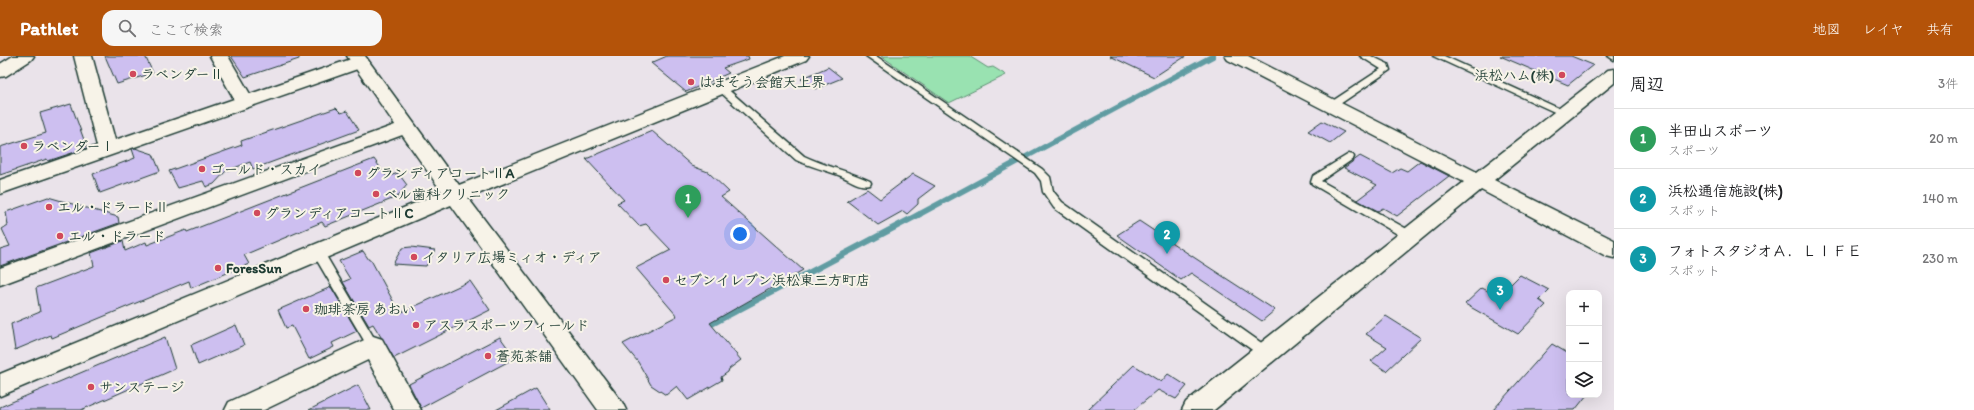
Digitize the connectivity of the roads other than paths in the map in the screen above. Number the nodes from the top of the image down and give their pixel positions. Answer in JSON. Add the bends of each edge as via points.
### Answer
{"nodes":[{"id":1,"x":25,"y":56,"type":"edge"},
{"id":2,"x":83,"y":56,"type":"edge"},
{"id":3,"x":219,"y":56,"type":"edge"},
{"id":4,"x":800,"y":56,"type":"edge"},
{"id":5,"x":870,"y":56,"type":"edge"},
{"id":6,"x":1234,"y":56,"type":"edge"},
{"id":7,"x":1364,"y":56,"type":"edge"},
{"id":8,"x":1437,"y":56,"type":"edge"},
{"id":9,"x":358,"y":59,"type":"edge"},
{"id":10,"x":0,"y":72,"type":"edge"},
{"id":11,"x":1614,"y":74,"type":"edge"},
{"id":12,"x":721,"y":88,"type":"junction"},
{"id":13,"x":245,"y":102,"type":"junction"},
{"id":14,"x":1331,"y":106,"type":"junction"},
{"id":15,"x":1564,"y":113,"type":"junction"},
{"id":16,"x":406,"y":126,"type":"junction"},
{"id":17,"x":108,"y":149,"type":"junction"},
{"id":18,"x":1349,"y":157,"type":"dead end"},
{"id":19,"x":1479,"y":181,"type":"junction"},
{"id":20,"x":866,"y":183,"type":"dead end"},
{"id":21,"x":0,"y":187,"type":"edge"},
{"id":22,"x":454,"y":195,"type":"junction"},
{"id":23,"x":1410,"y":236,"type":"junction"},
{"id":24,"x":1614,"y":250,"type":"edge"},
{"id":25,"x":318,"y":252,"type":"junction"},
{"id":26,"x":0,"y":277,"type":"edge"},
{"id":27,"x":373,"y":346,"type":"junction"},
{"id":28,"x":1266,"y":352,"type":"junction"},
{"id":29,"x":0,"y":385,"type":"edge"},
{"id":30,"x":238,"y":410,"type":"edge"},
{"id":31,"x":408,"y":410,"type":"edge"},
{"id":32,"x":613,"y":410,"type":"edge"},
{"id":33,"x":1195,"y":410,"type":"edge"}],
"edges":[{"from":1,"to":10,"type":"street"},
{"from":2,"to":17,"type":"street"},
{"from":3,"to":13,"type":"street"},
{"from":4,"to":12,"type":"street"},
{"from":5,"to":28,"type":"lane","via":[[1023,160],[1043,176],[1048,183],[1048,192],[1058,205]]},
{"from":6,"to":14,"type":"street"},
{"from":7,"to":14,"type":"lane","via":[[1385,66],[1386,70]]},
{"from":8,"to":15,"type":"lane"},
{"from":9,"to":13,"type":"street"},
{"from":9,"to":16,"type":"street"},
{"from":11,"to":15,"type":"street"},
{"from":12,"to":20,"type":"lane","via":[[800,158],[815,165],[844,172]]},
{"from":12,"to":22,"type":"street"},
{"from":13,"to":17,"type":"street"},
{"from":14,"to":19,"type":"street"},
{"from":15,"to":19,"type":"street"},
{"from":16,"to":22,"type":"street"},
{"from":16,"to":26,"type":"street"},
{"from":17,"to":21,"type":"street"},
{"from":18,"to":23,"type":"lane","via":[[1317,178],[1316,182]]},
{"from":19,"to":23,"type":"street"},
{"from":19,"to":24,"type":"street"},
{"from":22,"to":25,"type":"street"},
{"from":22,"to":32,"type":"street"},
{"from":23,"to":28,"type":"street"},
{"from":25,"to":27,"type":"lane"},
{"from":25,"to":29,"type":"street"},
{"from":27,"to":30,"type":"street"},
{"from":27,"to":31,"type":"street"},
{"from":28,"to":33,"type":"street"}]}
